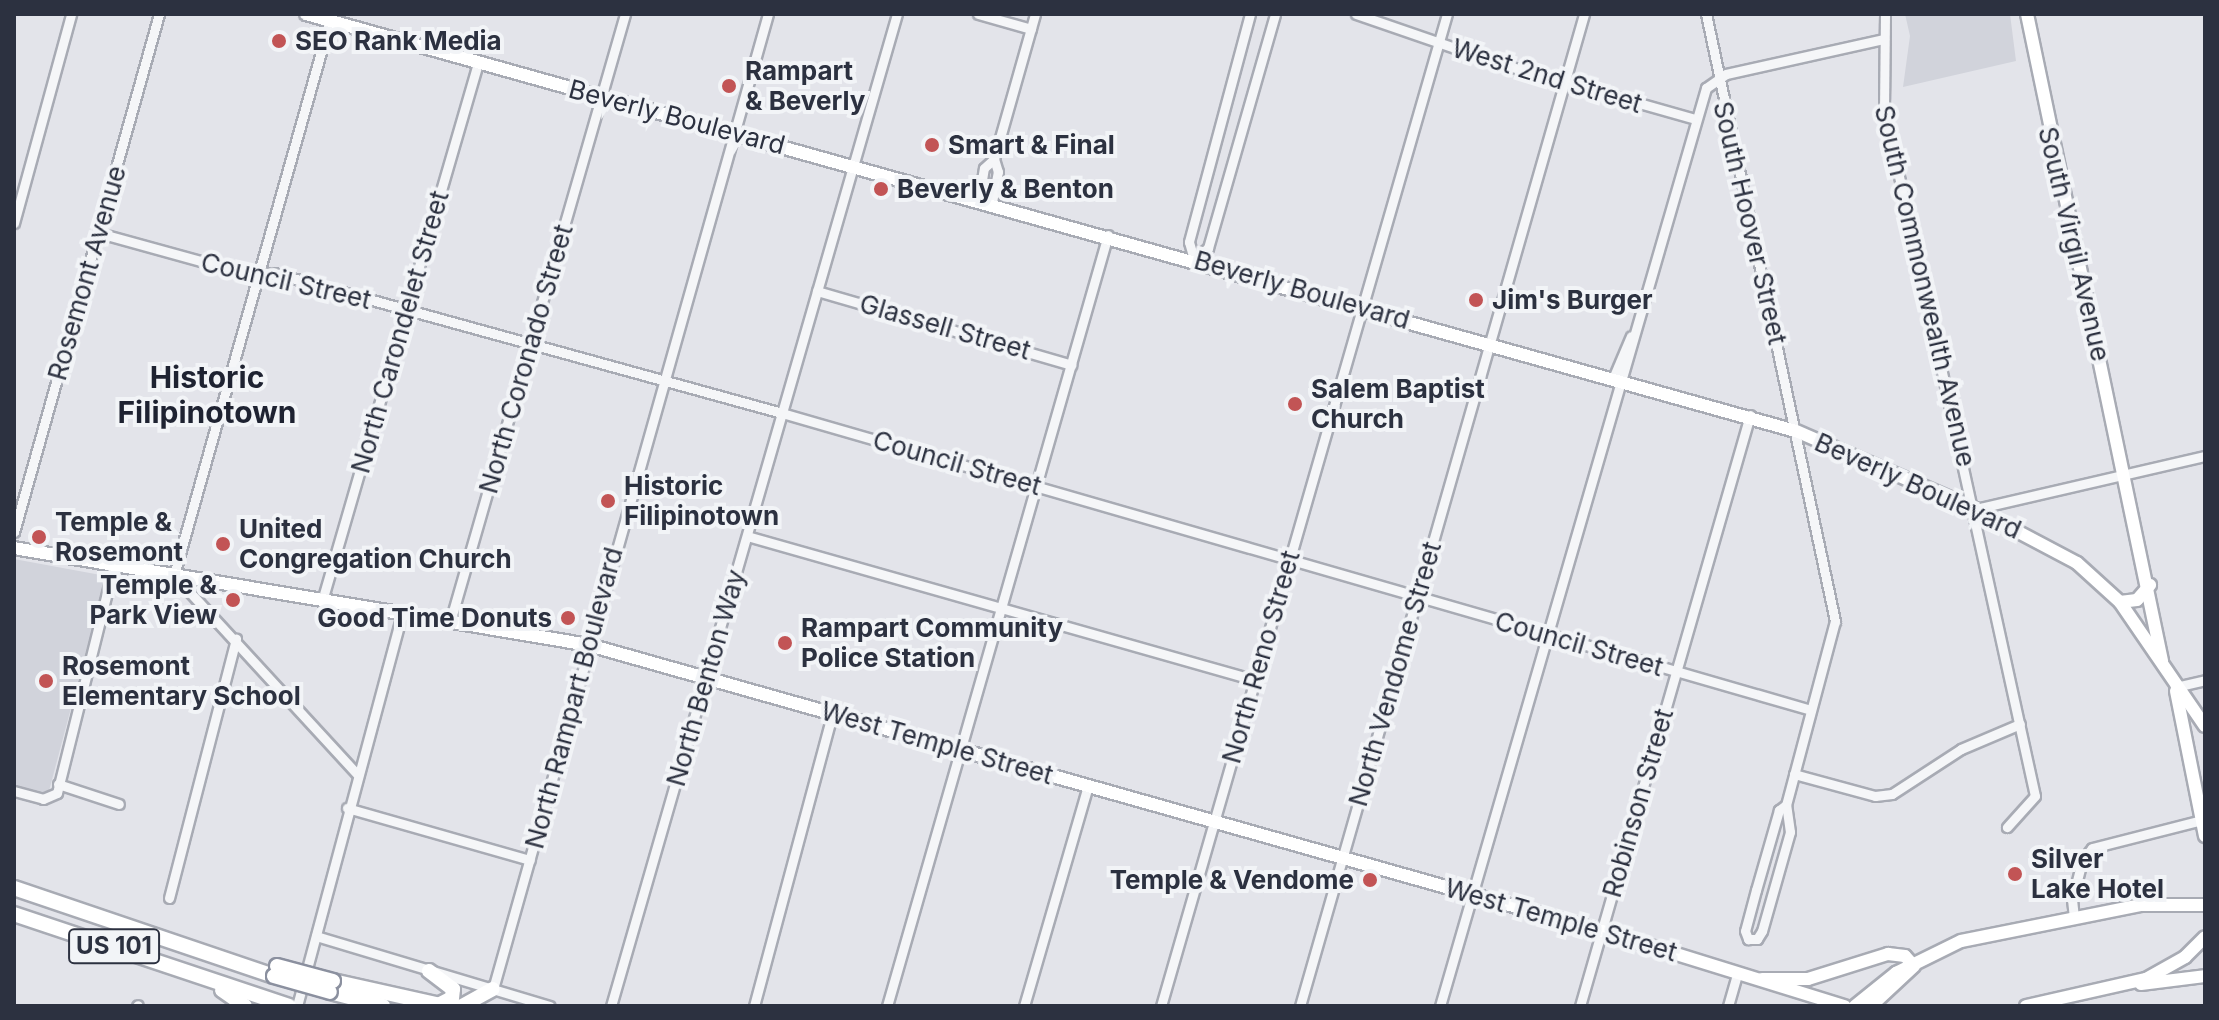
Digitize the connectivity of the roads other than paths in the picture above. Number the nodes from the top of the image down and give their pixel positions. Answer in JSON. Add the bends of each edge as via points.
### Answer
{"nodes":[{"id":1,"x":71,"y":14,"type":"edge"},
{"id":2,"x":159,"y":14,"type":"edge"},
{"id":3,"x":306,"y":14,"type":"edge"},
{"id":4,"x":625,"y":14,"type":"edge"},
{"id":5,"x":768,"y":14,"type":"edge"},
{"id":6,"x":897,"y":14,"type":"edge"},
{"id":7,"x":978,"y":14,"type":"edge"},
{"id":8,"x":1035,"y":14,"type":"edge"},
{"id":9,"x":1250,"y":14,"type":"edge"},
{"id":10,"x":1275,"y":14,"type":"edge"},
{"id":11,"x":1356,"y":14,"type":"edge"},
{"id":12,"x":1447,"y":14,"type":"edge"},
{"id":13,"x":1584,"y":14,"type":"edge"},
{"id":14,"x":1706,"y":14,"type":"edge"},
{"id":15,"x":1885,"y":14,"type":"edge"},
{"id":16,"x":2027,"y":14,"type":"edge"},
{"id":17,"x":330,"y":20,"type":"junction"},
{"id":18,"x":1031,"y":29,"type":"junction"},
{"id":19,"x":1884,"y":39,"type":"junction"},
{"id":20,"x":1438,"y":43,"type":"junction"},
{"id":21,"x":478,"y":63,"type":"junction"},
{"id":22,"x":1717,"y":77,"type":"junction"},
{"id":23,"x":1565,"y":82,"type":"junction"},
{"id":24,"x":601,"y":96,"type":"junction"},
{"id":25,"x":1695,"y":119,"type":"junction"},
{"id":26,"x":735,"y":131,"type":"junction"},
{"id":27,"x":994,"y":159,"type":"junction"},
{"id":28,"x":853,"y":165,"type":"junction"},
{"id":29,"x":979,"y":199,"type":"junction"},
{"id":30,"x":992,"y":202,"type":"junction"},
{"id":31,"x":14,"y":223,"type":"edge"},
{"id":32,"x":99,"y":233,"type":"junction"},
{"id":33,"x":1108,"y":235,"type":"junction"},
{"id":34,"x":1194,"y":259,"type":"junction"},
{"id":35,"x":258,"y":273,"type":"junction"},
{"id":36,"x":817,"y":291,"type":"junction"},
{"id":37,"x":1361,"y":307,"type":"junction"},
{"id":38,"x":407,"y":310,"type":"junction"},
{"id":39,"x":1491,"y":343,"type":"junction"},
{"id":40,"x":531,"y":345,"type":"junction"},
{"id":41,"x":1071,"y":365,"type":"junction"},
{"id":42,"x":1618,"y":378,"type":"junction"},
{"id":43,"x":662,"y":381,"type":"junction"},
{"id":44,"x":782,"y":413,"type":"junction"},
{"id":45,"x":1750,"y":415,"type":"junction"},
{"id":46,"x":1796,"y":431,"type":"junction"},
{"id":47,"x":2205,"y":456,"type":"edge"},
{"id":48,"x":2125,"y":473,"type":"junction"},
{"id":49,"x":1037,"y":486,"type":"junction"},
{"id":50,"x":1975,"y":509,"type":"junction"},
{"id":51,"x":14,"y":532,"type":"edge"},
{"id":52,"x":747,"y":536,"type":"junction"},
{"id":53,"x":14,"y":548,"type":"edge"},
{"id":54,"x":1289,"y":561,"type":"junction"},
{"id":55,"x":114,"y":565,"type":"junction"},
{"id":56,"x":174,"y":575,"type":"junction"},
{"id":57,"x":2150,"y":585,"type":"junction"},
{"id":58,"x":1417,"y":598,"type":"junction"},
{"id":59,"x":322,"y":601,"type":"junction"},
{"id":60,"x":2120,"y":602,"type":"junction"},
{"id":61,"x":1001,"y":609,"type":"junction"},
{"id":62,"x":402,"y":614,"type":"junction"},
{"id":63,"x":450,"y":622,"type":"junction"},
{"id":64,"x":1547,"y":634,"type":"junction"},
{"id":65,"x":236,"y":639,"type":"junction"},
{"id":66,"x":589,"y":645,"type":"junction"},
{"id":67,"x":2163,"y":666,"type":"junction"},
{"id":68,"x":1676,"y":671,"type":"junction"},
{"id":69,"x":706,"y":677,"type":"junction"},
{"id":70,"x":1255,"y":680,"type":"junction"},
{"id":71,"x":2205,"y":680,"type":"edge"},
{"id":72,"x":2175,"y":687,"type":"junction"},
{"id":73,"x":1811,"y":710,"type":"junction"},
{"id":74,"x":832,"y":714,"type":"junction"},
{"id":75,"x":2020,"y":724,"type":"junction"},
{"id":76,"x":2205,"y":726,"type":"edge"},
{"id":77,"x":961,"y":750,"type":"junction"},
{"id":78,"x":357,"y":774,"type":"junction"},
{"id":79,"x":1794,"y":774,"type":"junction"},
{"id":80,"x":58,"y":784,"type":"junction"},
{"id":81,"x":1088,"y":786,"type":"junction"},
{"id":82,"x":14,"y":791,"type":"edge"},
{"id":83,"x":119,"y":804,"type":"dead end"},
{"id":84,"x":1786,"y":805,"type":"junction"},
{"id":85,"x":347,"y":808,"type":"junction"},
{"id":86,"x":2202,"y":820,"type":"junction"},
{"id":87,"x":1215,"y":821,"type":"junction"},
{"id":88,"x":2007,"y":827,"type":"dead end"},
{"id":89,"x":2205,"y":836,"type":"edge"},
{"id":90,"x":1343,"y":858,"type":"junction"},
{"id":91,"x":530,"y":860,"type":"junction"},
{"id":92,"x":14,"y":888,"type":"edge"},
{"id":93,"x":1474,"y":895,"type":"junction"},
{"id":94,"x":169,"y":898,"type":"dead end"},
{"id":95,"x":2205,"y":905,"type":"edge"},
{"id":96,"x":14,"y":914,"type":"edge"},
{"id":97,"x":2074,"y":918,"type":"junction"},
{"id":98,"x":1602,"y":931,"type":"junction"},
{"id":99,"x":316,"y":936,"type":"junction"},
{"id":100,"x":2205,"y":937,"type":"edge"},
{"id":101,"x":1914,"y":966,"type":"junction"},
{"id":102,"x":429,"y":971,"type":"junction"},
{"id":103,"x":1738,"y":972,"type":"junction"},
{"id":104,"x":2205,"y":976,"type":"edge"},
{"id":105,"x":1759,"y":979,"type":"junction"},
{"id":106,"x":212,"y":983,"type":"junction"},
{"id":107,"x":2130,"y":984,"type":"junction"},
{"id":108,"x":331,"y":987,"type":"junction"},
{"id":109,"x":493,"y":989,"type":"junction"},
{"id":110,"x":2079,"y":1000,"type":"edge"},
{"id":111,"x":442,"y":1005,"type":"edge"},
{"id":112,"x":753,"y":1005,"type":"edge"},
{"id":113,"x":245,"y":1006,"type":"edge"},
{"id":114,"x":289,"y":1006,"type":"edge"},
{"id":115,"x":297,"y":1006,"type":"edge"},
{"id":116,"x":383,"y":1006,"type":"edge"},
{"id":117,"x":462,"y":1006,"type":"edge"},
{"id":118,"x":550,"y":1006,"type":"edge"},
{"id":119,"x":611,"y":1006,"type":"edge"},
{"id":120,"x":887,"y":1006,"type":"edge"},
{"id":121,"x":1024,"y":1006,"type":"edge"},
{"id":122,"x":1161,"y":1006,"type":"edge"},
{"id":123,"x":1300,"y":1006,"type":"edge"},
{"id":124,"x":1440,"y":1006,"type":"edge"},
{"id":125,"x":1580,"y":1006,"type":"edge"},
{"id":126,"x":1728,"y":1006,"type":"edge"},
{"id":127,"x":1845,"y":1006,"type":"edge"},
{"id":128,"x":1855,"y":1006,"type":"edge"},
{"id":129,"x":1871,"y":1006,"type":"edge"},
{"id":130,"x":2026,"y":1006,"type":"edge"}],
"edges":[{"from":1,"to":31,"type":"street"},
{"from":2,"to":32,"type":"street","name":"Rosemont Avenue"},
{"from":3,"to":17,"type":"main road","name":"Beverly Boulevard"},
{"from":4,"to":24,"type":"street","name":"North Coronado Street"},
{"from":5,"to":26,"type":"street","name":"North Rampart Boulevard"},
{"from":6,"to":28,"type":"street","name":"North Benton Way"},
{"from":7,"to":18,"type":"street"},
{"from":8,"to":18,"type":"street"},
{"from":9,"to":34,"type":"street","via":[[1189,242]]},
{"from":10,"to":34,"type":"street","via":[[1208,248]]},
{"from":11,"to":20,"type":"street","name":"West 2nd Street"},
{"from":12,"to":20,"type":"street","name":"North Reno Street"},
{"from":13,"to":23,"type":"street","name":"North Vendome Street"},
{"from":14,"to":22,"type":"street","name":"South Hoover Street"},
{"from":15,"to":19,"type":"street","name":"South Commonwealth Avenue"},
{"from":16,"to":48,"type":"main road","name":"South Virgil Avenue"},
{"from":17,"to":21,"type":"main road","name":"Beverly Boulevard"},
{"from":17,"to":35,"type":"street"},
{"from":18,"to":27,"type":"street"},
{"from":19,"to":22,"type":"street"},
{"from":19,"to":50,"type":"street","name":"South Commonwealth Avenue","via":[[1884,108]]},
{"from":20,"to":23,"type":"street","name":"West 2nd Street"},
{"from":20,"to":37,"type":"street","name":"North Reno Street"},
{"from":21,"to":24,"type":"main road","name":"Beverly Boulevard"},
{"from":21,"to":38,"type":"street","name":"North Carondelet Street"},
{"from":22,"to":25,"type":"street","via":[[1706,88]]},
{"from":22,"to":46,"type":"street","name":"South Hoover Street"},
{"from":23,"to":25,"type":"street","name":"West 2nd Street"},
{"from":23,"to":39,"type":"street","name":"North Vendome Street"},
{"from":24,"to":26,"type":"main road","name":"Beverly Boulevard"},
{"from":24,"to":40,"type":"street","name":"North Coronado Street"},
{"from":25,"to":42,"type":"street"},
{"from":26,"to":28,"type":"main road","name":"Beverly Boulevard"},
{"from":26,"to":43,"type":"street","name":"North Rampart Boulevard"},
{"from":27,"to":29,"type":"street","via":[[984,168]]},
{"from":27,"to":30,"type":"street","via":[[998,172]]},
{"from":28,"to":29,"type":"main road","name":"Beverly Boulevard"},
{"from":28,"to":36,"type":"street","name":"North Benton Way"},
{"from":29,"to":30,"type":"main road","name":"Beverly Boulevard"},
{"from":30,"to":33,"type":"main road","name":"Beverly Boulevard"},
{"from":32,"to":35,"type":"street","name":"Council Street"},
{"from":32,"to":51,"type":"street","name":"Rosemont Avenue"},
{"from":33,"to":34,"type":"main road","name":"Beverly Boulevard"},
{"from":33,"to":41,"type":"street"},
{"from":34,"to":37,"type":"main road","name":"Beverly Boulevard"},
{"from":35,"to":38,"type":"street","name":"Council Street"},
{"from":35,"to":56,"type":"street"},
{"from":36,"to":41,"type":"street","name":"Glassell Street"},
{"from":36,"to":44,"type":"street","name":"North Benton Way"},
{"from":37,"to":39,"type":"main road","name":"Beverly Boulevard"},
{"from":37,"to":54,"type":"street","name":"North Reno Street"},
{"from":38,"to":40,"type":"street","name":"Council Street"},
{"from":38,"to":59,"type":"street","name":"North Carondelet Street"},
{"from":39,"to":42,"type":"main road","name":"Beverly Boulevard"},
{"from":39,"to":58,"type":"street","name":"North Vendome Street"},
{"from":40,"to":43,"type":"street","name":"Council Street"},
{"from":40,"to":63,"type":"street","name":"North Coronado Street"},
{"from":41,"to":49,"type":"street"},
{"from":42,"to":45,"type":"main road","name":"Beverly Boulevard"},
{"from":42,"to":64,"type":"street"},
{"from":43,"to":44,"type":"street","name":"Council Street"},
{"from":43,"to":66,"type":"street","name":"North Rampart Boulevard"},
{"from":44,"to":49,"type":"street","name":"Council Street"},
{"from":44,"to":52,"type":"street","name":"North Benton Way"},
{"from":45,"to":46,"type":"main road","name":"Beverly Boulevard"},
{"from":45,"to":68,"type":"street","name":"Robinson Street"},
{"from":46,"to":50,"type":"main road","name":"Beverly Boulevard"},
{"from":46,"to":73,"type":"street","name":"South Hoover Street","via":[[1835,621]]},
{"from":47,"to":48,"type":"street"},
{"from":48,"to":50,"type":"street"},
{"from":48,"to":57,"type":"main road","name":"South Virgil Avenue"},
{"from":49,"to":54,"type":"street","name":"Council Street"},
{"from":49,"to":61,"type":"street"},
{"from":50,"to":60,"type":"main road","name":"Beverly Boulevard","via":[[2077,563]]},
{"from":50,"to":75,"type":"street","name":"South Commonwealth Avenue"},
{"from":52,"to":61,"type":"street"},
{"from":52,"to":69,"type":"street","name":"North Benton Way"},
{"from":53,"to":55,"type":"main road","name":"West Temple Street"},
{"from":54,"to":58,"type":"street","name":"Council Street"},
{"from":54,"to":70,"type":"street","name":"North Reno Street"},
{"from":55,"to":56,"type":"main road","name":"West Temple Street"},
{"from":55,"to":80,"type":"street"},
{"from":56,"to":59,"type":"main road","name":"West Temple Street"},
{"from":56,"to":65,"type":"street"},
{"from":57,"to":60,"type":"main road","via":[[2137,600]]},
{"from":57,"to":67,"type":"main road","name":"South Virgil Avenue"},
{"from":58,"to":64,"type":"street","name":"Council Street"},
{"from":58,"to":90,"type":"street","name":"North Vendome Street"},
{"from":59,"to":62,"type":"main road","name":"West Temple Street"},
{"from":60,"to":67,"type":"main road","name":"Beverly Boulevard"},
{"from":61,"to":70,"type":"street"},
{"from":61,"to":77,"type":"street"},
{"from":62,"to":63,"type":"main road","name":"West Temple Street"},
{"from":62,"to":78,"type":"street"},
{"from":63,"to":66,"type":"main road","name":"West Temple Street"},
{"from":64,"to":68,"type":"street","name":"Council Street"},
{"from":64,"to":93,"type":"street"},
{"from":65,"to":78,"type":"street"},
{"from":65,"to":94,"type":"street"},
{"from":66,"to":69,"type":"main road","name":"West Temple Street"},
{"from":66,"to":91,"type":"street","name":"North Rampart Boulevard"},
{"from":67,"to":72,"type":"main road","name":"Beverly Boulevard"},
{"from":68,"to":73,"type":"street","name":"Council Street"},
{"from":68,"to":98,"type":"street","name":"Robinson Street"},
{"from":69,"to":74,"type":"main road","name":"West Temple Street"},
{"from":69,"to":119,"type":"street","name":"North Benton Way"},
{"from":70,"to":87,"type":"street","name":"North Reno Street"},
{"from":71,"to":72,"type":"street"},
{"from":72,"to":76,"type":"main road","name":"Beverly Boulevard"},
{"from":72,"to":86,"type":"main road"},
{"from":73,"to":79,"type":"street","name":"South Hoover Street"},
{"from":74,"to":77,"type":"main road","name":"West Temple Street"},
{"from":74,"to":112,"type":"street"},
{"from":75,"to":79,"type":"street","via":[[1970,744],[1885,796]]},
{"from":75,"to":88,"type":"street","name":"South Commonwealth Avenue","via":[[2035,796]]},
{"from":77,"to":81,"type":"main road","name":"West Temple Street"},
{"from":77,"to":120,"type":"street"},
{"from":78,"to":85,"type":"street"},
{"from":79,"to":84,"type":"street","name":"South Hoover Street"},
{"from":80,"to":82,"type":"street","via":[[52,798]]},
{"from":80,"to":83,"type":"street"},
{"from":81,"to":87,"type":"main road","name":"West Temple Street"},
{"from":81,"to":121,"type":"street"},
{"from":84,"to":84,"type":"street","via":[[1779,810],[1745,931],[1753,941],[1762,931],[1788,838],[1791,816]]},
{"from":85,"to":91,"type":"street"},
{"from":85,"to":99,"type":"street"},
{"from":86,"to":89,"type":"main road"},
{"from":86,"to":97,"type":"street","via":[[2092,848],[2082,861],[2072,900]]},
{"from":87,"to":90,"type":"main road","name":"West Temple Street"},
{"from":87,"to":122,"type":"street","name":"North Reno Street"},
{"from":90,"to":93,"type":"main road","name":"West Temple Street"},
{"from":90,"to":123,"type":"street","name":"North Vendome Street"},
{"from":91,"to":109,"type":"street","name":"North Rampart Boulevard"},
{"from":92,"to":108,"type":"highway","number":"US 101","bridge":true},
{"from":93,"to":98,"type":"main road","name":"West Temple Street"},
{"from":93,"to":124,"type":"street"},
{"from":95,"to":97,"type":"main road","via":[[2141,905]]},
{"from":96,"to":106,"type":"highway","number":"US 101"},
{"from":97,"to":101,"type":"main road","via":[[1961,941]]},
{"from":98,"to":103,"type":"main road","name":"West Temple Street"},
{"from":98,"to":125,"type":"street","name":"Robinson Street"},
{"from":99,"to":102,"type":"street"},
{"from":99,"to":115,"type":"street"},
{"from":100,"to":107,"type":"main road","via":[[2172,966]]},
{"from":101,"to":105,"type":"main road","via":[[1905,956],[1888,954],[1808,979]]},
{"from":101,"to":128,"type":"main road","via":[[1896,973]]},
{"from":101,"to":129,"type":"main road"},
{"from":102,"to":109,"type":"street"},
{"from":102,"to":111,"type":"highway","via":[[453,989],[452,998]]},
{"from":103,"to":105,"type":"main road","name":"West Temple Street"},
{"from":103,"to":126,"type":"street"},
{"from":104,"to":107,"type":"main road","via":[[2160,985]]},
{"from":105,"to":127,"type":"main road","name":"West Temple Street"},
{"from":106,"to":113,"type":"highway"},
{"from":106,"to":114,"type":"highway","number":"US 101"},
{"from":107,"to":110,"type":"main road"},
{"from":108,"to":111,"type":"highway"},
{"from":108,"to":116,"type":"highway"},
{"from":109,"to":117,"type":"highway"},
{"from":109,"to":118,"type":"street"},
{"from":110,"to":130,"type":"main road"}]}
